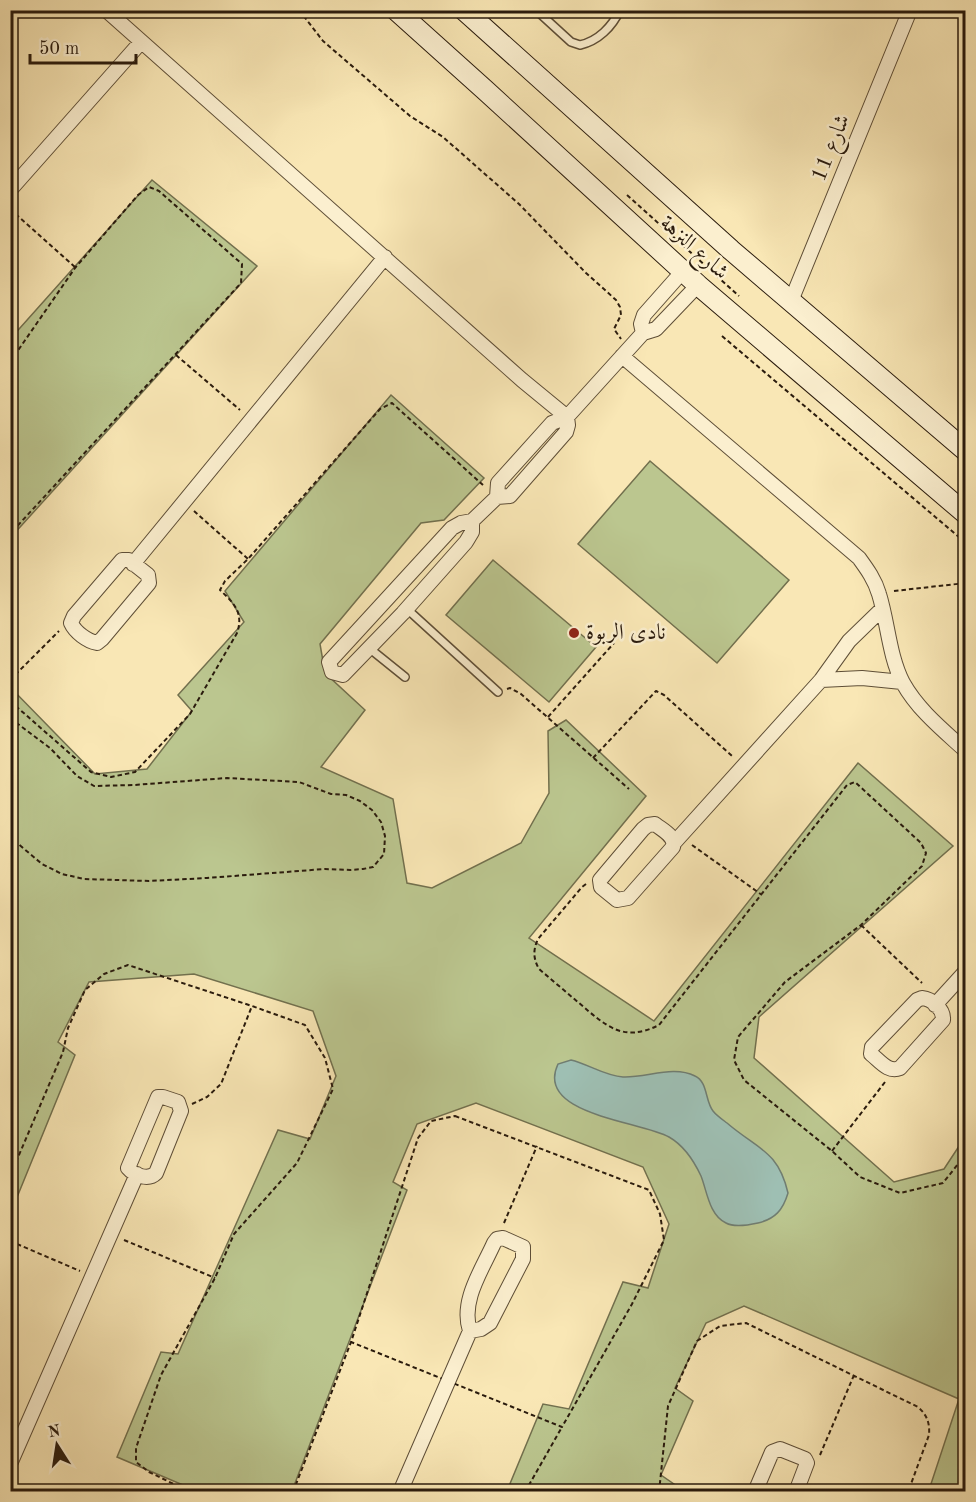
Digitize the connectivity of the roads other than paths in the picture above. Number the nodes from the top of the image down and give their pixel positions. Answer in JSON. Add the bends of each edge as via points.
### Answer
{"nodes":[{"id":1,"x":106,"y":10,"type":"edge"},
{"id":2,"x":396,"y":10,"type":"edge"},
{"id":3,"x":464,"y":10,"type":"edge"},
{"id":4,"x":536,"y":10,"type":"edge"},
{"id":5,"x":620,"y":10,"type":"edge"},
{"id":6,"x":910,"y":10,"type":"edge"},
{"id":7,"x":141,"y":42,"type":"junction"},
{"id":8,"x":10,"y":190,"type":"edge"},
{"id":9,"x":385,"y":257,"type":"junction"},
{"id":10,"x":683,"y":271,"type":"junction"},
{"id":11,"x":698,"y":285,"type":"junction"},
{"id":12,"x":791,"y":301,"type":"junction"},
{"id":13,"x":643,"y":333,"type":"junction"},
{"id":14,"x":626,"y":352,"type":"junction"},
{"id":15,"x":567,"y":417,"type":"junction"},
{"id":16,"x":966,"y":451,"type":"edge"},
{"id":17,"x":966,"y":514,"type":"edge"},
{"id":18,"x":472,"y":521,"type":"junction"},
{"id":19,"x":133,"y":564,"type":"junction"},
{"id":20,"x":387,"y":598,"type":"junction"},
{"id":21,"x":882,"y":609,"type":"junction"},
{"id":22,"x":405,"y":611,"type":"junction"},
{"id":23,"x":369,"y":648,"type":"junction"},
{"id":24,"x":405,"y":677,"type":"dead end"},
{"id":25,"x":821,"y":680,"type":"junction"},
{"id":26,"x":902,"y":682,"type":"junction"},
{"id":27,"x":498,"y":692,"type":"road end"},
{"id":28,"x":966,"y":751,"type":"edge"},
{"id":29,"x":677,"y":840,"type":"junction"},
{"id":30,"x":966,"y":971,"type":"edge"},
{"id":31,"x":938,"y":1003,"type":"junction"},
{"id":32,"x":138,"y":1174,"type":"junction"},
{"id":33,"x":470,"y":1331,"type":"junction"},
{"id":34,"x":10,"y":1464,"type":"edge"},
{"id":35,"x":400,"y":1491,"type":"edge"},
{"id":36,"x":755,"y":1491,"type":"edge"},
{"id":37,"x":796,"y":1491,"type":"edge"}],
"edges":[{"from":1,"to":7,"type":"street"},
{"from":2,"to":10,"type":"main road","name":"شارع النزهة"},
{"from":3,"to":12,"type":"main road","name":"شارع النزهة"},
{"from":4,"to":5,"type":"lane","via":[[571,42],[580,45],[597,38]]},
{"from":6,"to":12,"type":"street","name":"شارع 11"},
{"from":7,"to":8,"type":"street"},
{"from":7,"to":9,"type":"street"},
{"from":9,"to":15,"type":"street"},
{"from":9,"to":19,"type":"street"},
{"from":10,"to":11,"type":"main road","name":"شارع النزهة"},
{"from":10,"to":13,"type":"street","via":[[644,315]]},
{"from":11,"to":13,"type":"street","via":[[656,329]]},
{"from":11,"to":17,"type":"main road","name":"شارع النزهة"},
{"from":12,"to":16,"type":"main road","name":"شارع النزهة"},
{"from":13,"to":14,"type":"street"},
{"from":14,"to":15,"type":"street"},
{"from":14,"to":21,"type":"street","via":[[859,558],[871,574]]},
{"from":15,"to":18,"type":"street","via":[[566,432],[517,488],[510,495],[497,497]]},
{"from":18,"to":20,"type":"street","via":[[452,528]]},
{"from":18,"to":22,"type":"street","via":[[472,532],[466,542]]},
{"from":19,"to":19,"type":"street","via":[[148,575],[149,583],[102,639],[90,642],[73,628],[74,616],[116,565],[122,560]]},
{"from":20,"to":22,"type":"street"},
{"from":20,"to":23,"type":"street","via":[[329,662],[332,672],[343,675]]},
{"from":21,"to":25,"type":"street","via":[[849,641]]},
{"from":21,"to":26,"type":"street"},
{"from":22,"to":23,"type":"street"},
{"from":22,"to":27,"type":"lane"},
{"from":23,"to":24,"type":"lane"},
{"from":25,"to":26,"type":"street","via":[[862,678]]},
{"from":25,"to":29,"type":"street"},
{"from":26,"to":28,"type":"street","via":[[927,714]]},
{"from":29,"to":29,"type":"street","via":[[628,898],[617,900],[601,887],[600,880],[648,825],[655,824]]},
{"from":30,"to":31,"type":"street"},
{"from":31,"to":31,"type":"street","via":[[917,1000],[872,1047],[871,1054],[890,1070],[900,1068],[943,1020]]},
{"from":32,"to":32,"type":"street","via":[[152,1177],[156,1173],[181,1111],[178,1102],[164,1096],[154,1102],[128,1167]]},
{"from":32,"to":34,"type":"street"},
{"from":33,"to":33,"type":"street","via":[[466,1321],[469,1299],[497,1239],[523,1246],[523,1259],[490,1323]]},
{"from":33,"to":35,"type":"street"},
{"from":36,"to":37,"type":"street","via":[[776,1449],[807,1463]]}]}
